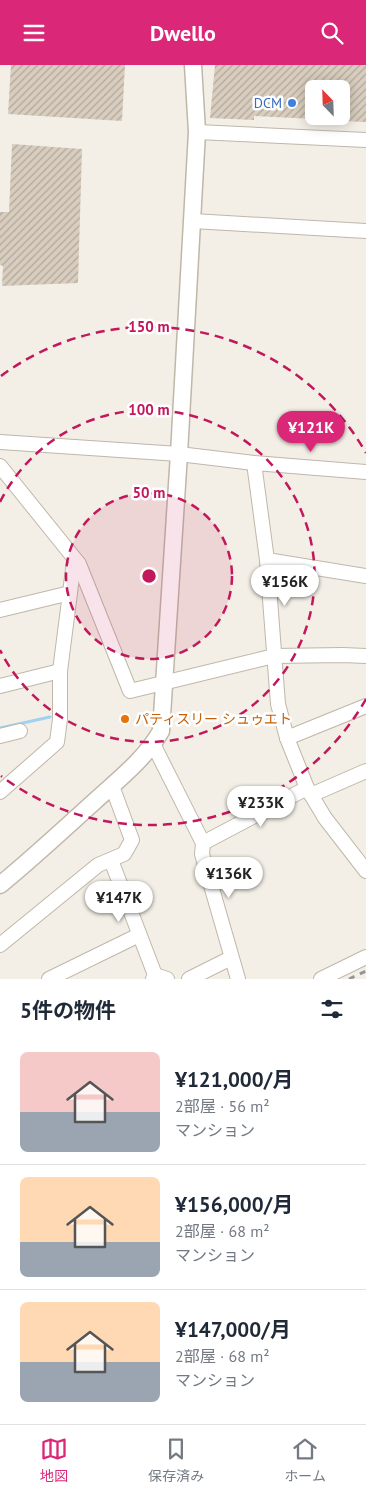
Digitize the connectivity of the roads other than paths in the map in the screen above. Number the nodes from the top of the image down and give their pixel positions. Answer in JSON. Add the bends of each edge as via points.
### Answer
{"nodes":[{"id":1,"x":193,"y":65,"type":"edge"},
{"id":2,"x":197,"y":133,"type":"junction"},
{"id":3,"x":366,"y":140,"type":"edge"},
{"id":4,"x":193,"y":221,"type":"junction"},
{"id":5,"x":366,"y":231,"type":"edge"},
{"id":6,"x":0,"y":442,"type":"edge"},
{"id":7,"x":179,"y":454,"type":"junction"},
{"id":8,"x":254,"y":463,"type":"junction"},
{"id":9,"x":0,"y":467,"type":"edge"},
{"id":10,"x":366,"y":471,"type":"edge"},
{"id":11,"x":267,"y":560,"type":"junction"},
{"id":12,"x":78,"y":563,"type":"junction"},
{"id":13,"x":366,"y":576,"type":"edge"},
{"id":14,"x":70,"y":593,"type":"junction"},
{"id":15,"x":0,"y":610,"type":"edge"},
{"id":16,"x":274,"y":656,"type":"junction"},
{"id":17,"x":366,"y":656,"type":"edge"},
{"id":18,"x":60,"y":671,"type":"junction"},
{"id":19,"x":164,"y":683,"type":"junction"},
{"id":20,"x":0,"y":686,"type":"edge"},
{"id":21,"x":366,"y":706,"type":"edge"},
{"id":22,"x":20,"y":731,"type":"dead end"},
{"id":23,"x":0,"y":736,"type":"edge"},
{"id":24,"x":287,"y":738,"type":"junction"},
{"id":25,"x":153,"y":744,"type":"junction"},
{"id":26,"x":366,"y":771,"type":"edge"},
{"id":27,"x":112,"y":786,"type":"junction"},
{"id":28,"x":0,"y":792,"type":"edge"},
{"id":29,"x":309,"y":792,"type":"junction"},
{"id":30,"x":203,"y":843,"type":"junction"},
{"id":31,"x":111,"y":859,"type":"junction"},
{"id":32,"x":366,"y":871,"type":"edge"},
{"id":33,"x":0,"y":885,"type":"edge"},
{"id":34,"x":139,"y":935,"type":"junction"},
{"id":35,"x":0,"y":945,"type":"edge"},
{"id":36,"x":366,"y":957,"type":"edge"},
{"id":37,"x":231,"y":958,"type":"junction"},
{"id":38,"x":158,"y":978,"type":"edge"},
{"id":39,"x":49,"y":979,"type":"edge"},
{"id":40,"x":189,"y":979,"type":"edge"},
{"id":41,"x":238,"y":979,"type":"edge"},
{"id":42,"x":321,"y":979,"type":"edge"}],
"edges":[{"from":1,"to":2,"type":"street"},
{"from":2,"to":3,"type":"street"},
{"from":2,"to":4,"type":"street"},
{"from":4,"to":5,"type":"street"},
{"from":4,"to":7,"type":"street"},
{"from":6,"to":7,"type":"street"},
{"from":7,"to":8,"type":"street"},
{"from":7,"to":19,"type":"street"},
{"from":8,"to":10,"type":"street"},
{"from":8,"to":11,"type":"street"},
{"from":9,"to":12,"type":"street"},
{"from":11,"to":13,"type":"street"},
{"from":11,"to":16,"type":"street"},
{"from":12,"to":14,"type":"street","via":[[73,569]]},
{"from":12,"to":19,"type":"street","via":[[130,691]]},
{"from":14,"to":15,"type":"street"},
{"from":14,"to":18,"type":"street"},
{"from":16,"to":17,"type":"street"},
{"from":16,"to":19,"type":"street"},
{"from":16,"to":24,"type":"street","via":[[278,704]]},
{"from":18,"to":20,"type":"street"},
{"from":18,"to":28,"type":"street","via":[[57,742]]},
{"from":19,"to":25,"type":"street","via":[[161,731]]},
{"from":21,"to":24,"type":"street"},
{"from":22,"to":23,"type":"street"},
{"from":24,"to":29,"type":"street"},
{"from":25,"to":27,"type":"street"},
{"from":25,"to":30,"type":"street"},
{"from":26,"to":29,"type":"street"},
{"from":27,"to":31,"type":"street","via":[[132,840],[124,854]]},
{"from":27,"to":33,"type":"street"},
{"from":29,"to":30,"type":"street"},
{"from":29,"to":32,"type":"street"},
{"from":30,"to":37,"type":"street","via":[[202,854]]},
{"from":31,"to":34,"type":"street"},
{"from":31,"to":35,"type":"street","via":[[98,865]]},
{"from":34,"to":38,"type":"street"},
{"from":34,"to":39,"type":"street"},
{"from":36,"to":42,"type":"street"},
{"from":37,"to":40,"type":"street"},
{"from":37,"to":41,"type":"street"}]}
